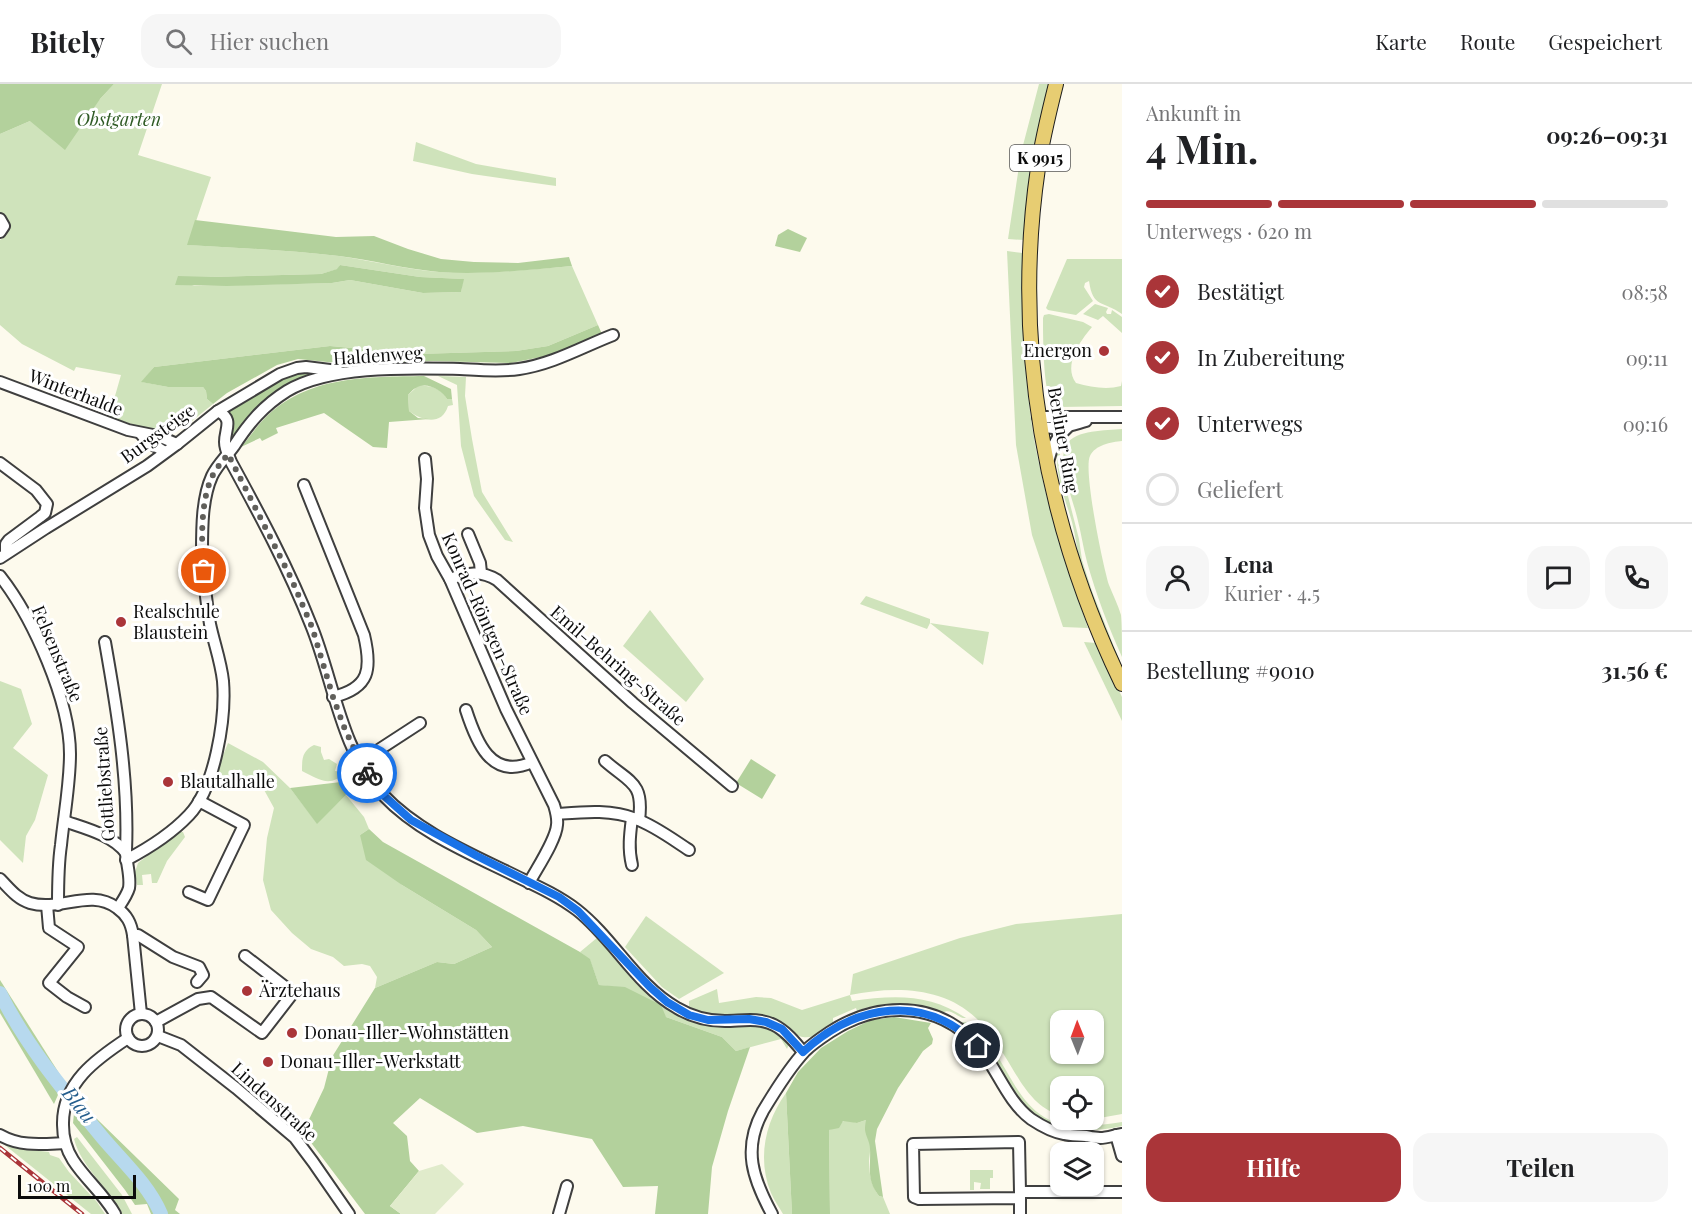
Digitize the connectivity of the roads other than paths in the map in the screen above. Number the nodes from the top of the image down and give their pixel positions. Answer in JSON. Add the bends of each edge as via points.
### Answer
{"nodes":[{"id":1,"x":1056,"y":84,"type":"edge"},
{"id":2,"x":613,"y":335,"type":"dead end"},
{"id":3,"x":344,"y":373,"type":"junction"},
{"id":4,"x":0,"y":382,"type":"edge"},
{"id":5,"x":218,"y":411,"type":"junction"},
{"id":6,"x":1122,"y":417,"type":"edge"},
{"id":7,"x":1098,"y":418,"type":"junction"},
{"id":8,"x":1039,"y":422,"type":"junction"},
{"id":9,"x":1071,"y":425,"type":"junction"},
{"id":10,"x":141,"y":434,"type":"junction"},
{"id":11,"x":177,"y":444,"type":"junction"},
{"id":12,"x":165,"y":452,"type":"junction"},
{"id":13,"x":228,"y":454,"type":"junction"},
{"id":14,"x":425,"y":459,"type":"dead end"},
{"id":15,"x":0,"y":463,"type":"edge"},
{"id":16,"x":1048,"y":467,"type":"junction"},
{"id":17,"x":304,"y":486,"type":"dead end"},
{"id":18,"x":468,"y":534,"type":"dead end"},
{"id":19,"x":3,"y":556,"type":"edge"},
{"id":20,"x":482,"y":573,"type":"junction"},
{"id":21,"x":0,"y":576,"type":"edge"},
{"id":22,"x":450,"y":579,"type":"junction"},
{"id":23,"x":105,"y":642,"type":"dead end"},
{"id":24,"x":1122,"y":684,"type":"edge"},
{"id":25,"x":333,"y":697,"type":"junction"},
{"id":26,"x":466,"y":710,"type":"dead end"},
{"id":27,"x":420,"y":723,"type":"dead end"},
{"id":28,"x":605,"y":760,"type":"dead end"},
{"id":29,"x":360,"y":762,"type":"junction"},
{"id":30,"x":532,"y":762,"type":"junction"},
{"id":31,"x":732,"y":786,"type":"dead end"},
{"id":32,"x":199,"y":801,"type":"junction"},
{"id":33,"x":557,"y":814,"type":"junction"},
{"id":34,"x":636,"y":819,"type":"junction"},
{"id":35,"x":64,"y":821,"type":"junction"},
{"id":36,"x":689,"y":850,"type":"dead end"},
{"id":37,"x":126,"y":857,"type":"junction"},
{"id":38,"x":632,"y":865,"type":"dead end"},
{"id":39,"x":0,"y":879,"type":"edge"},
{"id":40,"x":529,"y":883,"type":"junction"},
{"id":41,"x":189,"y":892,"type":"dead end"},
{"id":42,"x":52,"y":905,"type":"junction"},
{"id":43,"x":118,"y":908,"type":"junction"},
{"id":44,"x":133,"y":935,"type":"junction"},
{"id":45,"x":245,"y":956,"type":"dead end"},
{"id":46,"x":197,"y":982,"type":"dead end"},
{"id":47,"x":85,"y":1007,"type":"dead end"},
{"id":48,"x":141,"y":1014,"type":"junction"},
{"id":49,"x":156,"y":1022,"type":"junction"},
{"id":50,"x":158,"y":1035,"type":"junction"},
{"id":51,"x":128,"y":1038,"type":"junction"},
{"id":52,"x":803,"y":1052,"type":"junction"},
{"id":53,"x":1119,"y":1134,"type":"edge"},
{"id":54,"x":0,"y":1135,"type":"edge"},
{"id":55,"x":65,"y":1143,"type":"junction"},
{"id":56,"x":1122,"y":1156,"type":"edge"},
{"id":57,"x":567,"y":1186,"type":"dead end"},
{"id":58,"x":1122,"y":1192,"type":"edge"},
{"id":59,"x":1020,"y":1195,"type":"junction"},
{"id":60,"x":115,"y":1214,"type":"edge"},
{"id":61,"x":349,"y":1214,"type":"edge"},
{"id":62,"x":559,"y":1214,"type":"edge"},
{"id":63,"x":772,"y":1214,"type":"edge"},
{"id":64,"x":1020,"y":1214,"type":"edge"}],
"edges":[{"from":1,"to":8,"type":"main road","name":"Berliner Ring","number":"K 9915","via":[[1038,167],[1031,234],[1030,343]]},
{"from":2,"to":3,"type":"street","name":"Haldenweg","via":[[561,357],[519,369]]},
{"from":3,"to":5,"type":"street","name":"Burgsteige","via":[[318,368],[289,370]]},
{"from":3,"to":13,"type":"street","name":"Haldenweg","via":[[302,383],[274,400],[249,423]]},
{"from":4,"to":10,"type":"street","name":"Winterhalde"},
{"from":5,"to":11,"type":"street","name":"Burgsteige"},
{"from":5,"to":13,"type":"street","via":[[227,419]]},
{"from":6,"to":7,"type":"street"},
{"from":7,"to":8,"type":"street"},
{"from":7,"to":9,"type":"street"},
{"from":8,"to":9,"type":"street","via":[[1053,429]]},
{"from":8,"to":16,"type":"main road","name":"Berliner Ring","number":"K 9915"},
{"from":9,"to":16,"type":"street","via":[[1053,446]]},
{"from":10,"to":11,"type":"street","name":"Winterhalde"},
{"from":10,"to":12,"type":"street","name":"Winterhalde"},
{"from":11,"to":12,"type":"street","name":"Burgsteige"},
{"from":12,"to":19,"type":"street","name":"Burgsteige"},
{"from":13,"to":25,"type":"street","via":[[312,627]]},
{"from":13,"to":32,"type":"street","name":"Haldenweg","via":[[213,475],[203,519],[207,603],[224,697],[215,759]]},
{"from":14,"to":22,"type":"street","name":"Konrad-Röntgen-Straße","via":[[426,521],[437,556]]},
{"from":15,"to":19,"type":"street","via":[[36,490],[46,504],[45,513],[9,540]]},
{"from":16,"to":24,"type":"main road","name":"Berliner Ring","number":"K 9915","via":[[1076,572]]},
{"from":17,"to":25,"type":"street","via":[[366,645],[368,665],[363,680],[352,691]]},
{"from":18,"to":20,"type":"street"},
{"from":20,"to":22,"type":"street"},
{"from":20,"to":31,"type":"street","name":"Emil-Behring-Straße","via":[[497,580]]},
{"from":21,"to":35,"type":"street","name":"Felsenstraße","via":[[43,654],[66,716],[70,754]]},
{"from":22,"to":30,"type":"street","name":"Konrad-Röntgen-Straße"},
{"from":23,"to":37,"type":"street","name":"Gottliebstraße","via":[[122,755]]},
{"from":25,"to":29,"type":"street"},
{"from":26,"to":30,"type":"street","via":[[479,744],[494,759],[516,768]]},
{"from":27,"to":29,"type":"street"},
{"from":28,"to":34,"type":"street","via":[[636,787],[641,803]]},
{"from":29,"to":40,"type":"street","via":[[381,793],[411,820]]},
{"from":30,"to":33,"type":"street","name":"Konrad-Röntgen-Straße"},
{"from":32,"to":37,"type":"street","name":"Haldenweg","via":[[181,823],[139,853]]},
{"from":32,"to":41,"type":"street","via":[[244,825],[208,900]]},
{"from":33,"to":34,"type":"street","via":[[594,812]]},
{"from":33,"to":40,"type":"street","via":[[556,834]]},
{"from":34,"to":36,"type":"street"},
{"from":34,"to":38,"type":"street","via":[[630,833]]},
{"from":35,"to":37,"type":"street","via":[[109,839]]},
{"from":35,"to":42,"type":"street","name":"Felsenstraße"},
{"from":37,"to":43,"type":"street","via":[[129,889]]},
{"from":39,"to":42,"type":"street","via":[[20,898]]},
{"from":40,"to":52,"type":"street","via":[[578,911],[650,987],[678,1009],[708,1020],[766,1022],[782,1029]]},
{"from":42,"to":43,"type":"street","via":[[90,899]]},
{"from":42,"to":47,"type":"street","name":"Felsenstraße","via":[[49,928],[78,947],[49,982]]},
{"from":43,"to":44,"type":"street","via":[[129,920]]},
{"from":44,"to":46,"type":"street","via":[[199,967],[203,975]]},
{"from":44,"to":48,"type":"street"},
{"from":45,"to":49,"type":"street","via":[[293,993],[262,1033],[211,997],[198,999]]},
{"from":48,"to":49,"type":"street"},
{"from":48,"to":51,"type":"street","via":[[128,1022]]},
{"from":49,"to":50,"type":"street"},
{"from":50,"to":51,"type":"street","via":[[151,1044],[141,1046]]},
{"from":50,"to":61,"type":"street","name":"Lindenstraße","via":[[181,1045],[295,1138]]},
{"from":51,"to":55,"type":"street","via":[[76,1080],[63,1116]]},
{"from":52,"to":53,"type":"street","via":[[823,1036],[861,1016],[889,1010],[930,1015],[958,1028],[973,1041],[1019,1107],[1041,1125],[1064,1134],[1099,1138]]},
{"from":52,"to":63,"type":"street","via":[[762,1113],[753,1137],[756,1181]]},
{"from":53,"to":56,"type":"street"},
{"from":54,"to":55,"type":"street","via":[[30,1145]]},
{"from":55,"to":60,"type":"street","via":[[77,1166]]},
{"from":57,"to":62,"type":"street"},
{"from":58,"to":59,"type":"street"},
{"from":59,"to":59,"type":"street","via":[[914,1197],[913,1144],[1019,1142]]},
{"from":59,"to":64,"type":"street"}]}
